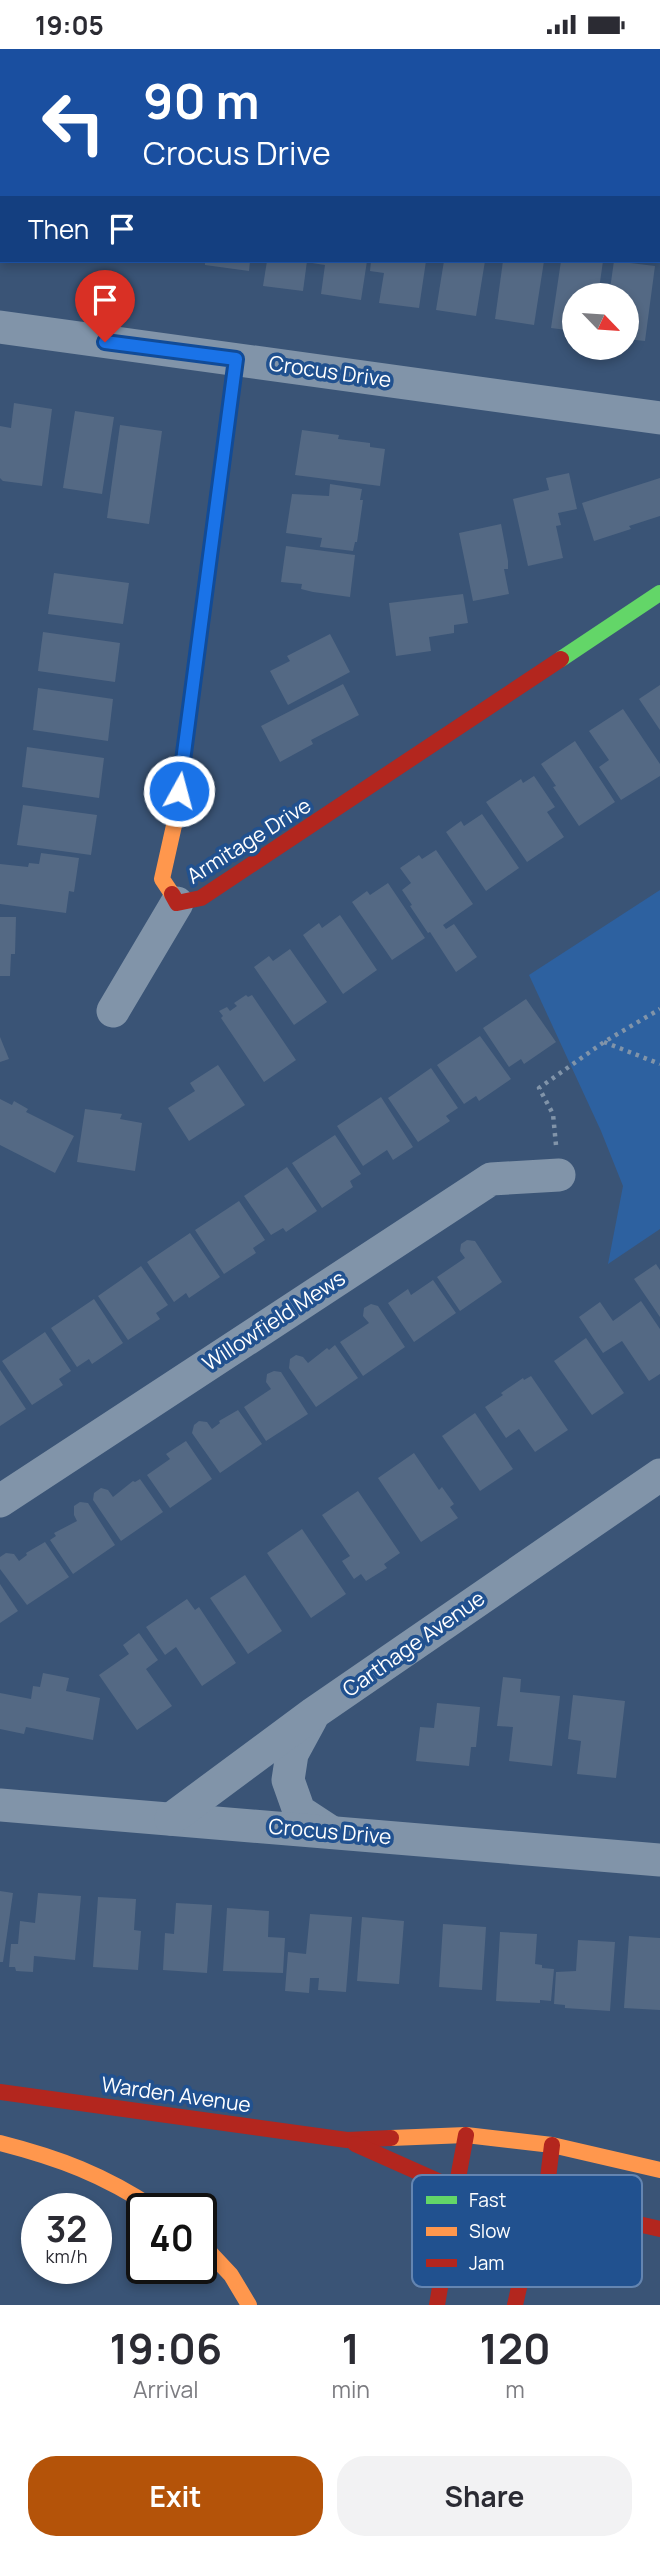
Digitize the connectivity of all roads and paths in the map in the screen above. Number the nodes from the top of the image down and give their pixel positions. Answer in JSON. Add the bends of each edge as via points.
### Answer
{"nodes":[{"id":1,"x":0,"y":327,"type":"edge"},
{"id":2,"x":236,"y":359,"type":"junction"},
{"id":3,"x":660,"y":418,"type":"edge"},
{"id":4,"x":660,"y":593,"type":"edge"},
{"id":5,"x":177,"y":903,"type":"junction"},
{"id":6,"x":660,"y":1009,"type":"edge"},
{"id":7,"x":113,"y":1011,"type":"dead end"},
{"id":8,"x":604,"y":1042,"type":"junction"},
{"id":9,"x":660,"y":1064,"type":"edge"},
{"id":10,"x":559,"y":1175,"type":"joint"},
{"id":11,"x":660,"y":1475,"type":"edge"},
{"id":12,"x":0,"y":1501,"type":"edge"},
{"id":13,"x":314,"y":1713,"type":"junction"},
{"id":14,"x":0,"y":1805,"type":"edge"},
{"id":15,"x":170,"y":1819,"type":"junction"},
{"id":16,"x":331,"y":1832,"type":"junction"},
{"id":17,"x":660,"y":1860,"type":"edge"},
{"id":18,"x":0,"y":2092,"type":"edge"},
{"id":19,"x":466,"y":2135,"type":"junction"},
{"id":20,"x":346,"y":2140,"type":"junction"},
{"id":21,"x":0,"y":2143,"type":"edge"},
{"id":22,"x":552,"y":2145,"type":"junction"},
{"id":23,"x":660,"y":2170,"type":"edge"},
{"id":24,"x":425,"y":2175,"type":"edge"},
{"id":25,"x":459,"y":2175,"type":"edge"},
{"id":26,"x":548,"y":2175,"type":"edge"},
{"id":27,"x":131,"y":2193,"type":"edge"},
{"id":28,"x":642,"y":2225,"type":"edge"},
{"id":29,"x":660,"y":2229,"type":"edge"},
{"id":30,"x":217,"y":2260,"type":"edge"},
{"id":31,"x":440,"y":2287,"type":"edge"},
{"id":32,"x":519,"y":2287,"type":"edge"},
{"id":33,"x":249,"y":2305,"type":"edge"},
{"id":34,"x":437,"y":2305,"type":"edge"},
{"id":35,"x":515,"y":2305,"type":"edge"}],
"edges":[{"from":1,"to":2,"type":"street","name":"Crocus Drive"},
{"from":2,"to":3,"type":"street","name":"Crocus Drive"},
{"from":2,"to":5,"type":"main road","name":"Armitage Drive","via":[[175,821],[162,879]]},
{"from":4,"to":5,"type":"main road","name":"Armitage Drive","via":[[263,859],[201,898]]},
{"from":5,"to":7,"type":"street"},
{"from":6,"to":8,"type":"path"},
{"from":8,"to":9,"type":"path"},
{"from":8,"to":10,"type":"path","via":[[539,1088],[553,1114]]},
{"from":10,"to":12,"type":"street","name":"Willowfield Mews","via":[[491,1179]]},
{"from":11,"to":13,"type":"street","name":"Carthage Avenue"},
{"from":13,"to":15,"type":"street","name":"Carthage Avenue"},
{"from":13,"to":16,"type":"street","via":[[292,1754],[288,1780],[299,1811]]},
{"from":14,"to":15,"type":"street","name":"Crocus Drive"},
{"from":15,"to":16,"type":"street","name":"Crocus Drive"},
{"from":16,"to":17,"type":"street","name":"Crocus Drive"},
{"from":18,"to":20,"type":"main road","name":"Warden Avenue"},
{"from":19,"to":20,"type":"main road","name":"Warden Avenue"},
{"from":19,"to":22,"type":"main road","name":"Warden Avenue"},
{"from":19,"to":25,"type":"main road"},
{"from":20,"to":24,"type":"main road","name":"Warden Avenue"},
{"from":21,"to":27,"type":"main road","via":[[52,2156]]},
{"from":22,"to":23,"type":"main road","name":"Warden Avenue"},
{"from":22,"to":26,"type":"main road"},
{"from":28,"to":29,"type":"main road","name":"Warden Avenue"},
{"from":30,"to":33,"type":"main road"},
{"from":31,"to":34,"type":"main road"},
{"from":32,"to":35,"type":"main road"}]}
